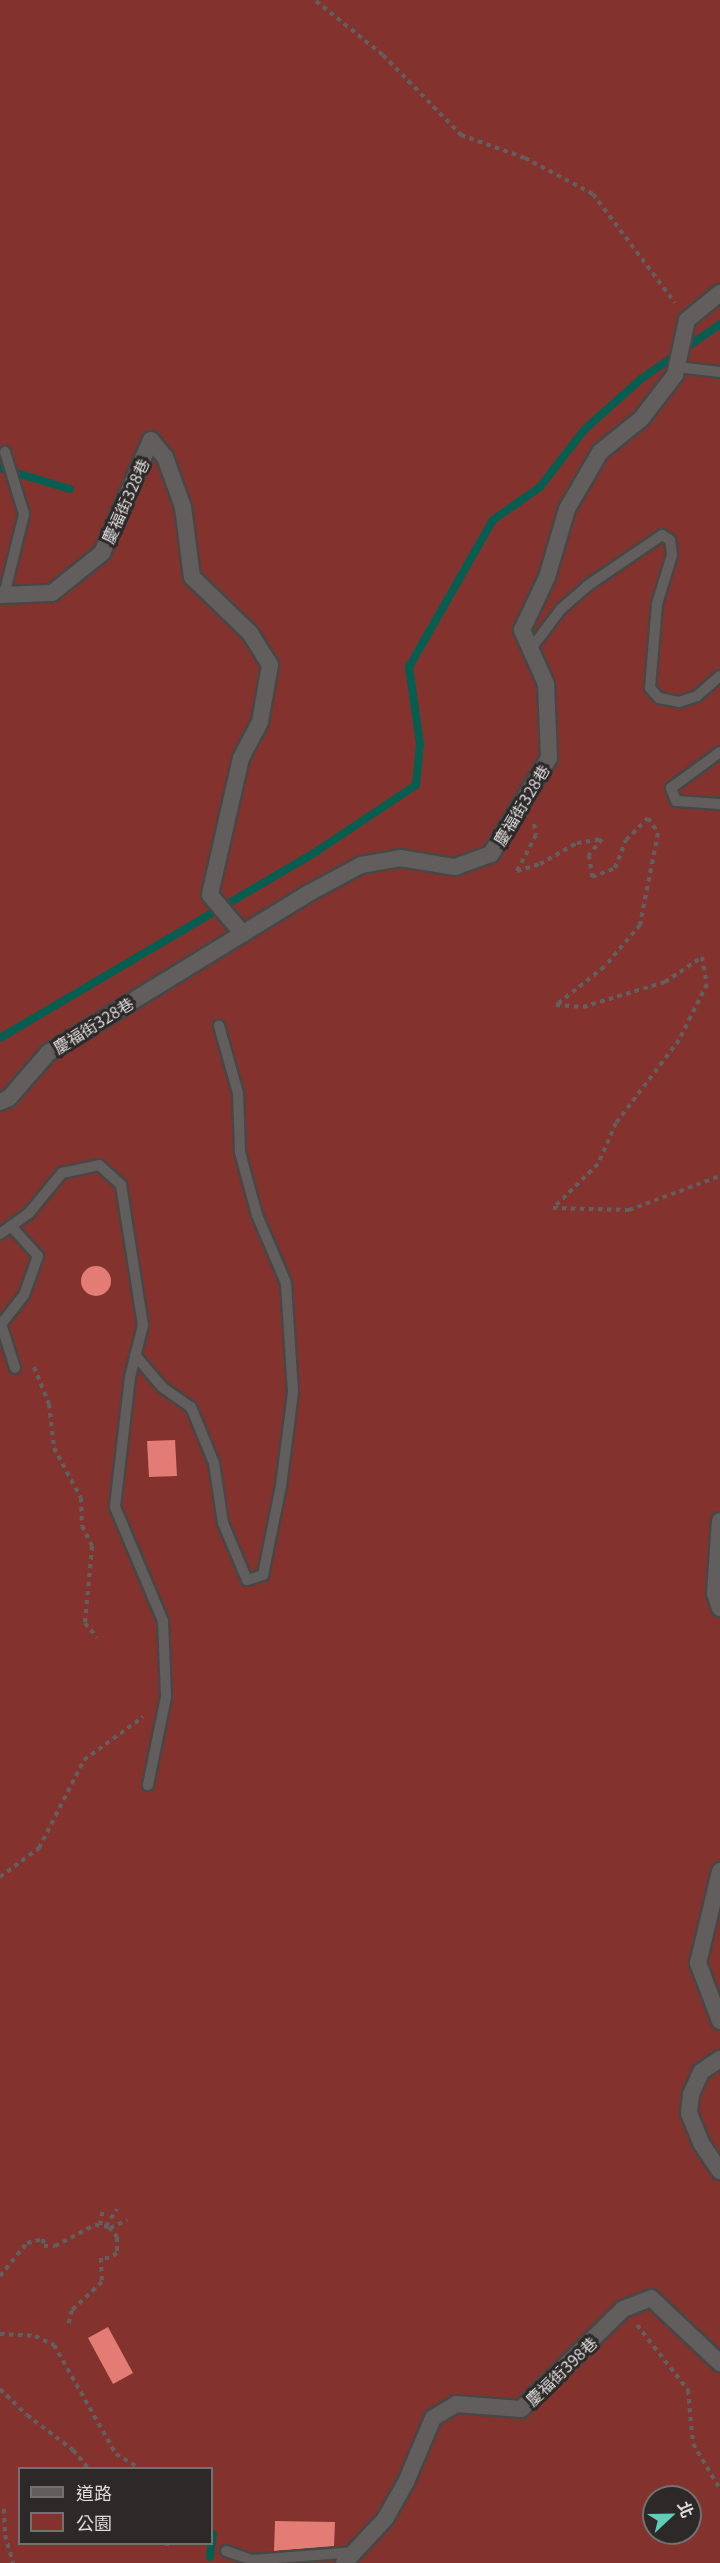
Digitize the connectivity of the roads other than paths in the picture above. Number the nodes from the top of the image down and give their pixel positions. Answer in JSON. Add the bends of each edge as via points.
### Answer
{"nodes":[{"id":1,"x":720,"y":293,"type":"edge"},
{"id":2,"x":677,"y":367,"type":"junction"},
{"id":3,"x":720,"y":372,"type":"edge"},
{"id":4,"x":5,"y":452,"type":"dead end"},
{"id":5,"x":2,"y":595,"type":"edge"},
{"id":6,"x":530,"y":650,"type":"junction"},
{"id":7,"x":720,"y":676,"type":"edge"},
{"id":8,"x":720,"y":752,"type":"edge"},
{"id":9,"x":720,"y":804,"type":"edge"},
{"id":10,"x":243,"y":934,"type":"junction"},
{"id":11,"x":219,"y":1026,"type":"dead end"},
{"id":12,"x":0,"y":1102,"type":"edge"},
{"id":13,"x":11,"y":1226,"type":"junction"},
{"id":14,"x":0,"y":1234,"type":"edge"},
{"id":15,"x":135,"y":1356,"type":"junction"},
{"id":16,"x":15,"y":1368,"type":"dead end"},
{"id":17,"x":720,"y":1521,"type":"edge"},
{"id":18,"x":720,"y":1608,"type":"edge"},
{"id":19,"x":148,"y":1785,"type":"dead end"},
{"id":20,"x":720,"y":1870,"type":"edge"},
{"id":21,"x":720,"y":2021,"type":"edge"},
{"id":22,"x":720,"y":2059,"type":"edge"},
{"id":23,"x":720,"y":2171,"type":"edge"},
{"id":24,"x":720,"y":2363,"type":"edge"},
{"id":25,"x":226,"y":2551,"type":"dead end"},
{"id":26,"x":350,"y":2558,"type":"edge"}],
"edges":[{"from":1,"to":2,"type":"street","name":"慶福街328巷","via":[[687,320]]},
{"from":2,"to":3,"type":"lane"},
{"from":2,"to":6,"type":"street","name":"慶福街328巷","via":[[641,419],[600,452],[567,509],[547,578],[522,630]]},
{"from":4,"to":5,"type":"lane","via":[[24,514]]},
{"from":5,"to":10,"type":"street","name":"慶福街328巷","via":[[52,593],[102,553],[151,440],[165,457],[183,507],[192,577],[250,633],[270,665],[260,722],[241,758],[210,895]]},
{"from":6,"to":7,"type":"lane","via":[[561,609],[587,586],[662,535],[670,540],[672,555],[657,604],[650,688],[659,698],[679,702],[697,696]]},
{"from":6,"to":10,"type":"street","name":"慶福街328巷","via":[[546,684],[549,758],[491,854],[454,867],[400,858],[361,865]]},
{"from":8,"to":9,"type":"lane","via":[[671,788],[676,801]]},
{"from":10,"to":12,"type":"street","name":"慶福街328巷","via":[[48,1053],[9,1098]]},
{"from":11,"to":15,"type":"lane","via":[[238,1093],[240,1152],[251,1194],[286,1283],[293,1392],[282,1486],[263,1575],[247,1580],[223,1523],[214,1463],[191,1407],[162,1387]]},
{"from":13,"to":14,"type":"lane"},
{"from":13,"to":15,"type":"lane","via":[[28,1213],[62,1173],[99,1165],[121,1185],[142,1325]]},
{"from":13,"to":16,"type":"lane","via":[[38,1256],[24,1295],[1,1324]]},
{"from":15,"to":19,"type":"lane","via":[[115,1507],[163,1620],[163,1709]]},
{"from":17,"to":18,"type":"street","via":[[715,1593]]},
{"from":20,"to":21,"type":"street","via":[[698,1963]]},
{"from":22,"to":23,"type":"street","via":[[701,2072],[688,2113],[701,2143]]},
{"from":24,"to":26,"type":"street","name":"慶福街398巷","via":[[651,2298],[623,2309],[521,2409],[456,2404],[433,2418],[406,2482],[385,2519]]},
{"from":25,"to":26,"type":"lane","via":[[252,2560]]}]}
